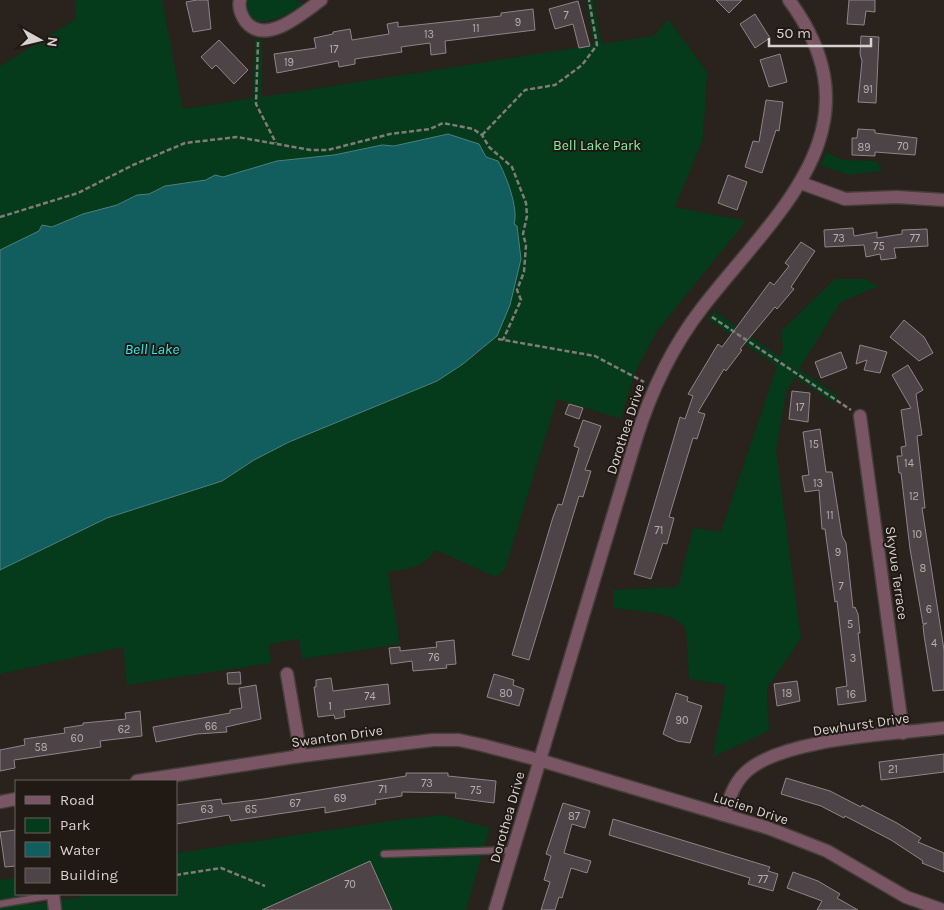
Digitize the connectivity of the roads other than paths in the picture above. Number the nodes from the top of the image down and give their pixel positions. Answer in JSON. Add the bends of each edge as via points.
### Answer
{"nodes":[{"id":1,"x":240,"y":0,"type":"edge"},
{"id":2,"x":321,"y":0,"type":"edge"},
{"id":3,"x":789,"y":0,"type":"edge"},
{"id":4,"x":801,"y":183,"type":"junction"},
{"id":5,"x":944,"y":200,"type":"edge"},
{"id":6,"x":860,"y":416,"type":"road end"},
{"id":7,"x":287,"y":674,"type":"dead end"},
{"id":8,"x":944,"y":728,"type":"edge"},
{"id":9,"x":904,"y":733,"type":"junction"},
{"id":10,"x":301,"y":756,"type":"junction"},
{"id":11,"x":539,"y":760,"type":"junction"},
{"id":12,"x":144,"y":780,"type":"edge"},
{"id":13,"x":15,"y":800,"type":"edge"},
{"id":14,"x":0,"y":802,"type":"edge"},
{"id":15,"x":724,"y":815,"type":"junction"},
{"id":16,"x":513,"y":850,"type":"junction"},
{"id":17,"x":384,"y":854,"type":"dead end"},
{"id":18,"x":53,"y":895,"type":"edge"},
{"id":19,"x":0,"y":904,"type":"edge"},
{"id":20,"x":55,"y":910,"type":"edge"},
{"id":21,"x":495,"y":910,"type":"edge"},
{"id":22,"x":943,"y":910,"type":"edge"}],
"edges":[{"from":1,"to":2,"type":"street","via":[[239,10],[249,25],[268,31]]},
{"from":3,"to":4,"type":"street","name":"Dorothea Drive","via":[[815,44],[825,89],[823,132]]},
{"from":4,"to":5,"type":"street","via":[[845,198]]},
{"from":4,"to":11,"type":"street","name":"Dorothea Drive","via":[[691,323],[654,387]]},
{"from":6,"to":9,"type":"street","name":"Skyvue Terrace"},
{"from":7,"to":10,"type":"street"},
{"from":8,"to":9,"type":"street","name":"Dewhurst Drive"},
{"from":9,"to":15,"type":"street","name":"Dewhurst Drive","via":[[827,742],[768,757],[743,774]]},
{"from":10,"to":11,"type":"street","name":"Swanton Drive","via":[[403,743],[459,740]]},
{"from":10,"to":12,"type":"street","name":"Swanton Drive"},
{"from":11,"to":15,"type":"street","name":"Lucien Drive"},
{"from":11,"to":16,"type":"street","name":"Dorothea Drive"},
{"from":13,"to":14,"type":"street"},
{"from":15,"to":22,"type":"street","name":"Lucien Drive","via":[[827,851],[906,897]]},
{"from":16,"to":17,"type":"lane"},
{"from":16,"to":21,"type":"street","name":"Dorothea Drive"},
{"from":18,"to":19,"type":"lane"},
{"from":18,"to":20,"type":"street"}]}
